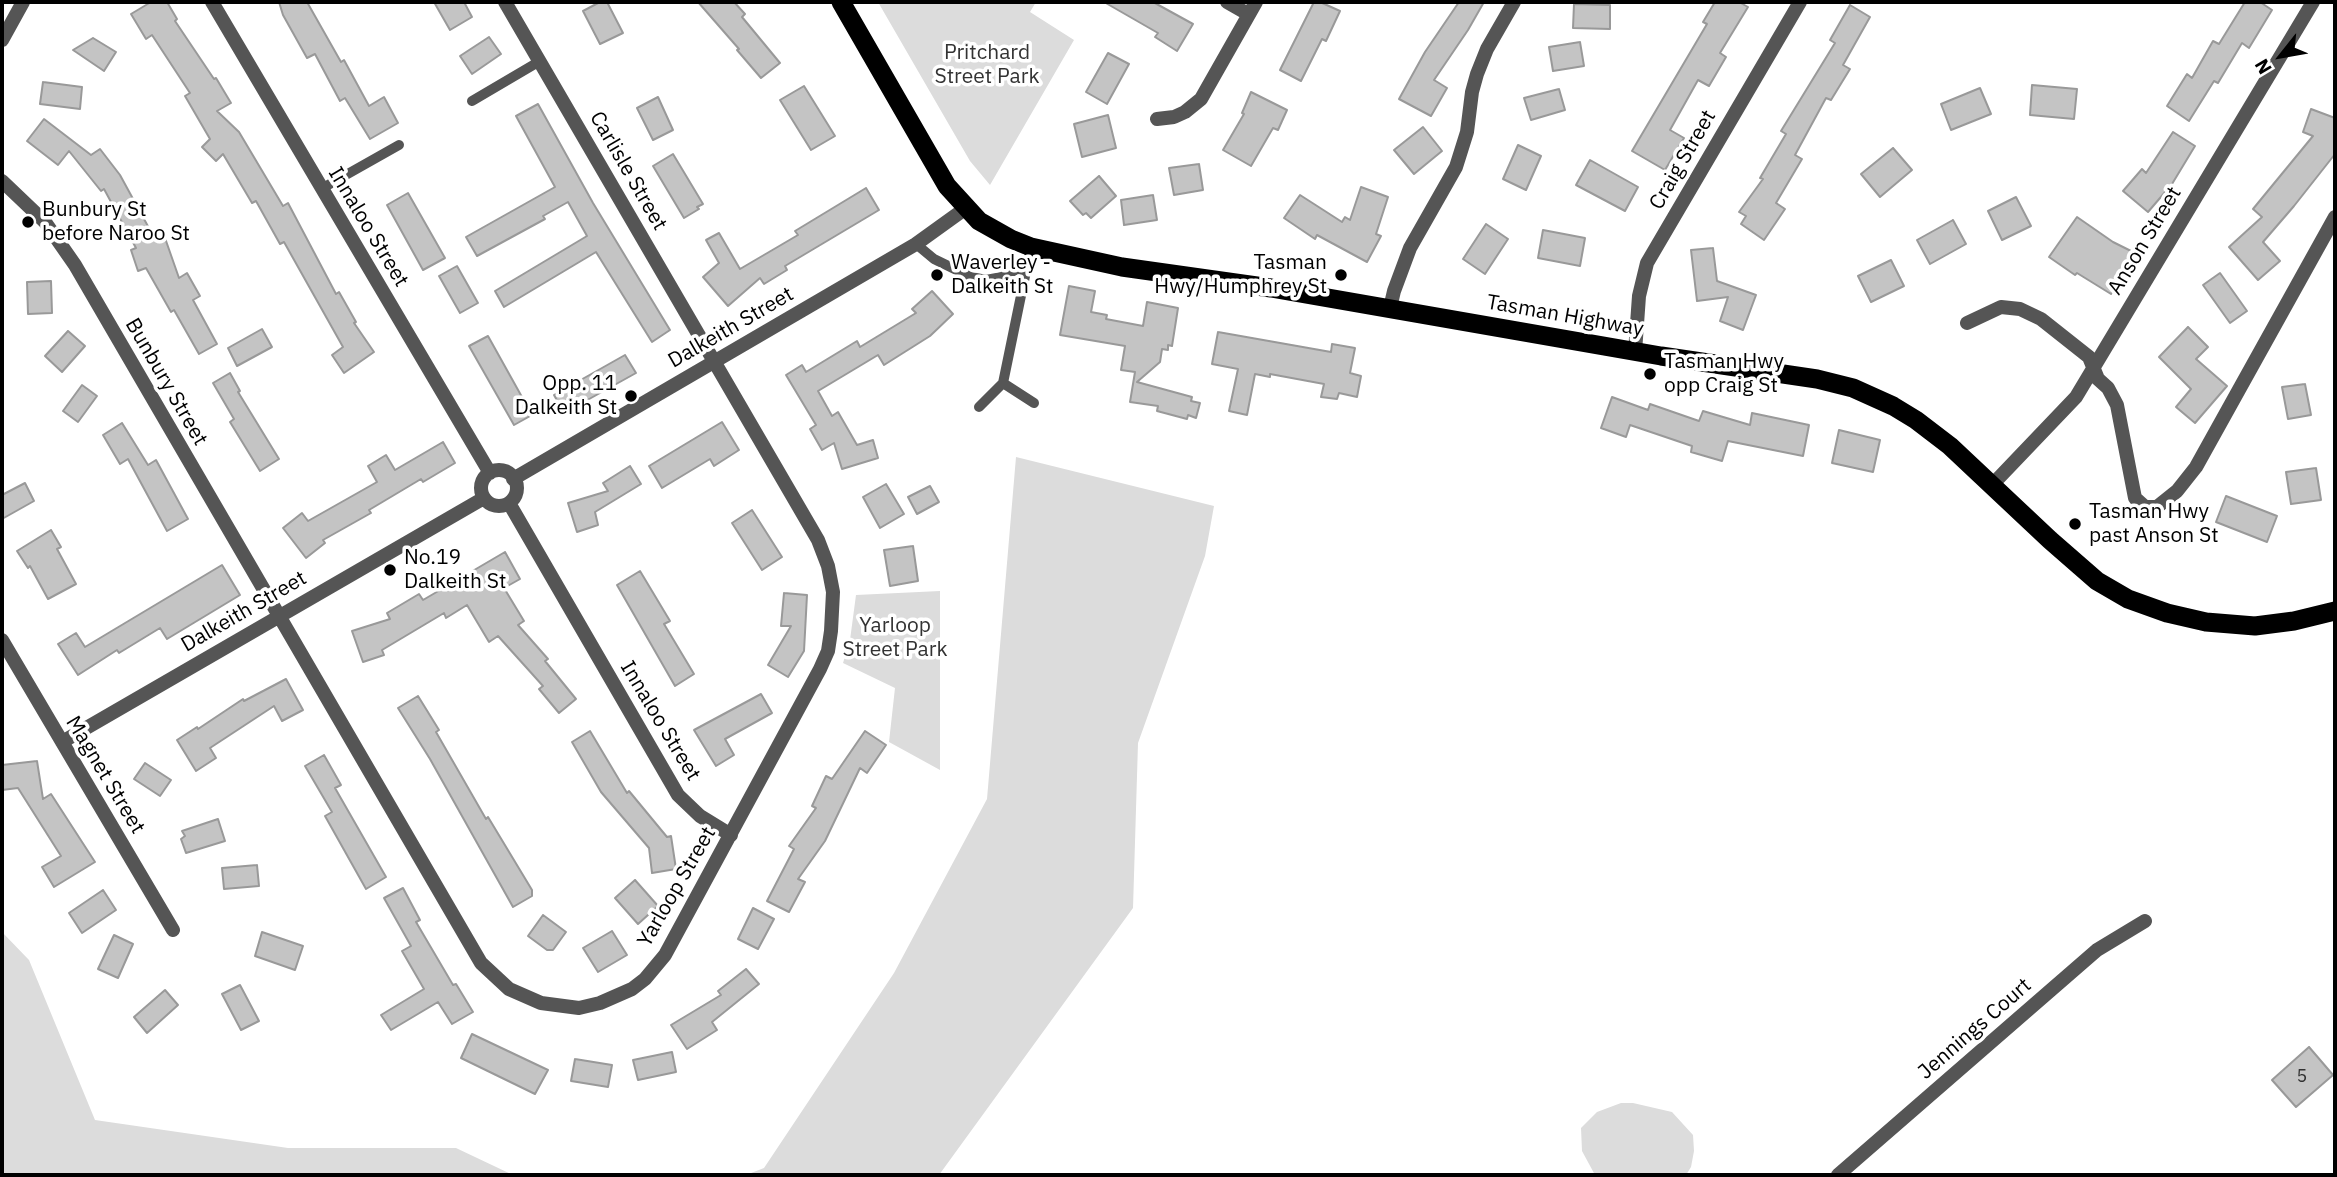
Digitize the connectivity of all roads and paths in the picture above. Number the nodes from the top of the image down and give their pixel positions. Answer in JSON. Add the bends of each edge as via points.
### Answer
{"nodes":[{"id":1,"x":23,"y":2,"type":"edge"},
{"id":2,"x":212,"y":2,"type":"edge"},
{"id":3,"x":505,"y":2,"type":"edge"},
{"id":4,"x":841,"y":2,"type":"edge"},
{"id":5,"x":1227,"y":2,"type":"edge"},
{"id":6,"x":1514,"y":2,"type":"edge"},
{"id":7,"x":1800,"y":2,"type":"edge"},
{"id":8,"x":2313,"y":2,"type":"edge"},
{"id":9,"x":1252,"y":8,"type":"edge"},
{"id":10,"x":2,"y":40,"type":"edge"},
{"id":11,"x":540,"y":61,"type":"junction"},
{"id":12,"x":472,"y":101,"type":"dead end"},
{"id":13,"x":1157,"y":119,"type":"dead end"},
{"id":14,"x":399,"y":145,"type":"dead end"},
{"id":15,"x":2,"y":181,"type":"edge"},
{"id":16,"x":321,"y":189,"type":"junction"},
{"id":17,"x":966,"y":208,"type":"junction"},
{"id":18,"x":2335,"y":217,"type":"edge"},
{"id":19,"x":916,"y":244,"type":"junction"},
{"id":20,"x":1031,"y":247,"type":"junction"},
{"id":21,"x":1025,"y":270,"type":"junction"},
{"id":22,"x":1391,"y":308,"type":"junction"},
{"id":23,"x":1967,"y":323,"type":"dead end"},
{"id":24,"x":1635,"y":352,"type":"junction"},
{"id":25,"x":714,"y":362,"type":"junction"},
{"id":26,"x":2094,"y":369,"type":"junction"},
{"id":27,"x":1003,"y":383,"type":"junction"},
{"id":28,"x":1034,"y":403,"type":"dead end"},
{"id":29,"x":979,"y":407,"type":"dead end"},
{"id":30,"x":490,"y":473,"type":"junction"},
{"id":31,"x":513,"y":479,"type":"junction"},
{"id":32,"x":1992,"y":485,"type":"junction"},
{"id":33,"x":484,"y":498,"type":"junction"},
{"id":34,"x":509,"y":503,"type":"junction"},
{"id":35,"x":2335,"y":611,"type":"edge"},
{"id":36,"x":279,"y":615,"type":"junction"},
{"id":37,"x":2,"y":640,"type":"edge"},
{"id":38,"x":62,"y":742,"type":"junction"},
{"id":39,"x":732,"y":835,"type":"junction"},
{"id":40,"x":2145,"y":921,"type":"dead end"},
{"id":41,"x":173,"y":930,"type":"dead end"},
{"id":42,"x":1838,"y":1175,"type":"edge"}],
"edges":[{"from":1,"to":10,"type":"street"},
{"from":2,"to":16,"type":"street","name":"Innaloo Street"},
{"from":3,"to":11,"type":"street","name":"Carlisle Street"},
{"from":4,"to":17,"type":"highway","name":"Tasman Highway","via":[[929,157]]},
{"from":5,"to":9,"type":"street"},
{"from":6,"to":22,"type":"street","via":[[1477,74],[1460,158],[1410,248]]},
{"from":7,"to":24,"type":"street","name":"Craig Street","via":[[1647,263],[1639,296]]},
{"from":8,"to":26,"type":"street","name":"Anson Street"},
{"from":9,"to":13,"type":"street","via":[[1201,99],[1185,112]]},
{"from":11,"to":12,"type":"lane"},
{"from":11,"to":25,"type":"street","name":"Carlisle Street"},
{"from":14,"to":16,"type":"lane"},
{"from":15,"to":36,"type":"street","name":"Bunbury Street","via":[[61,244]]},
{"from":16,"to":30,"type":"street","name":"Innaloo Street"},
{"from":17,"to":19,"type":"street","name":"Dalkeith Street"},
{"from":17,"to":20,"type":"highway","name":"Tasman Highway","via":[[997,233]]},
{"from":18,"to":26,"type":"street","via":[[2196,467],[2163,505],[2151,508],[2139,503],[2114,396]]},
{"from":19,"to":21,"type":"lane","via":[[934,259],[971,277],[986,280]]},
{"from":19,"to":25,"type":"street","name":"Dalkeith Street"},
{"from":20,"to":21,"type":"lane"},
{"from":20,"to":22,"type":"highway","name":"Tasman Highway","via":[[1122,267]]},
{"from":21,"to":27,"type":"lane"},
{"from":22,"to":24,"type":"highway","name":"Tasman Highway"},
{"from":23,"to":26,"type":"street","via":[[2001,307],[2020,309],[2070,341],[2089,357]]},
{"from":24,"to":32,"type":"highway","name":"Tasman Highway","via":[[1817,379],[1864,392],[1916,420]]},
{"from":25,"to":31,"type":"street","name":"Dalkeith Street"},
{"from":25,"to":39,"type":"street","name":"Yarloop Street","via":[[818,540],[828,566],[834,610],[820,670]]},
{"from":26,"to":32,"type":"street","name":"Anson Street","via":[[2076,397]]},
{"from":27,"to":28,"type":"lane"},
{"from":27,"to":29,"type":"lane"},
{"from":30,"to":31,"type":"street","via":[[502,471]]},
{"from":30,"to":33,"type":"street","via":[[482,482]]},
{"from":31,"to":34,"type":"street","via":[[516,494]]},
{"from":32,"to":35,"type":"highway","name":"Tasman Highway","via":[[2097,581],[2167,613],[2255,626]]},
{"from":33,"to":34,"type":"street","via":[[492,505]]},
{"from":33,"to":36,"type":"street","name":"Dalkeith Street"},
{"from":34,"to":39,"type":"street","name":"Innaloo Street","via":[[678,795],[700,816]]},
{"from":36,"to":38,"type":"street","name":"Dalkeith Street"},
{"from":36,"to":39,"type":"street","name":"Yarloop Street","via":[[481,963],[526,998],[579,1007],[617,997],[645,979],[664,955]]},
{"from":37,"to":38,"type":"street","name":"Magnet Street"},
{"from":38,"to":41,"type":"street","name":"Magnet Street"},
{"from":40,"to":42,"type":"street","name":"Jennings Court","via":[[2096,950]]}]}
